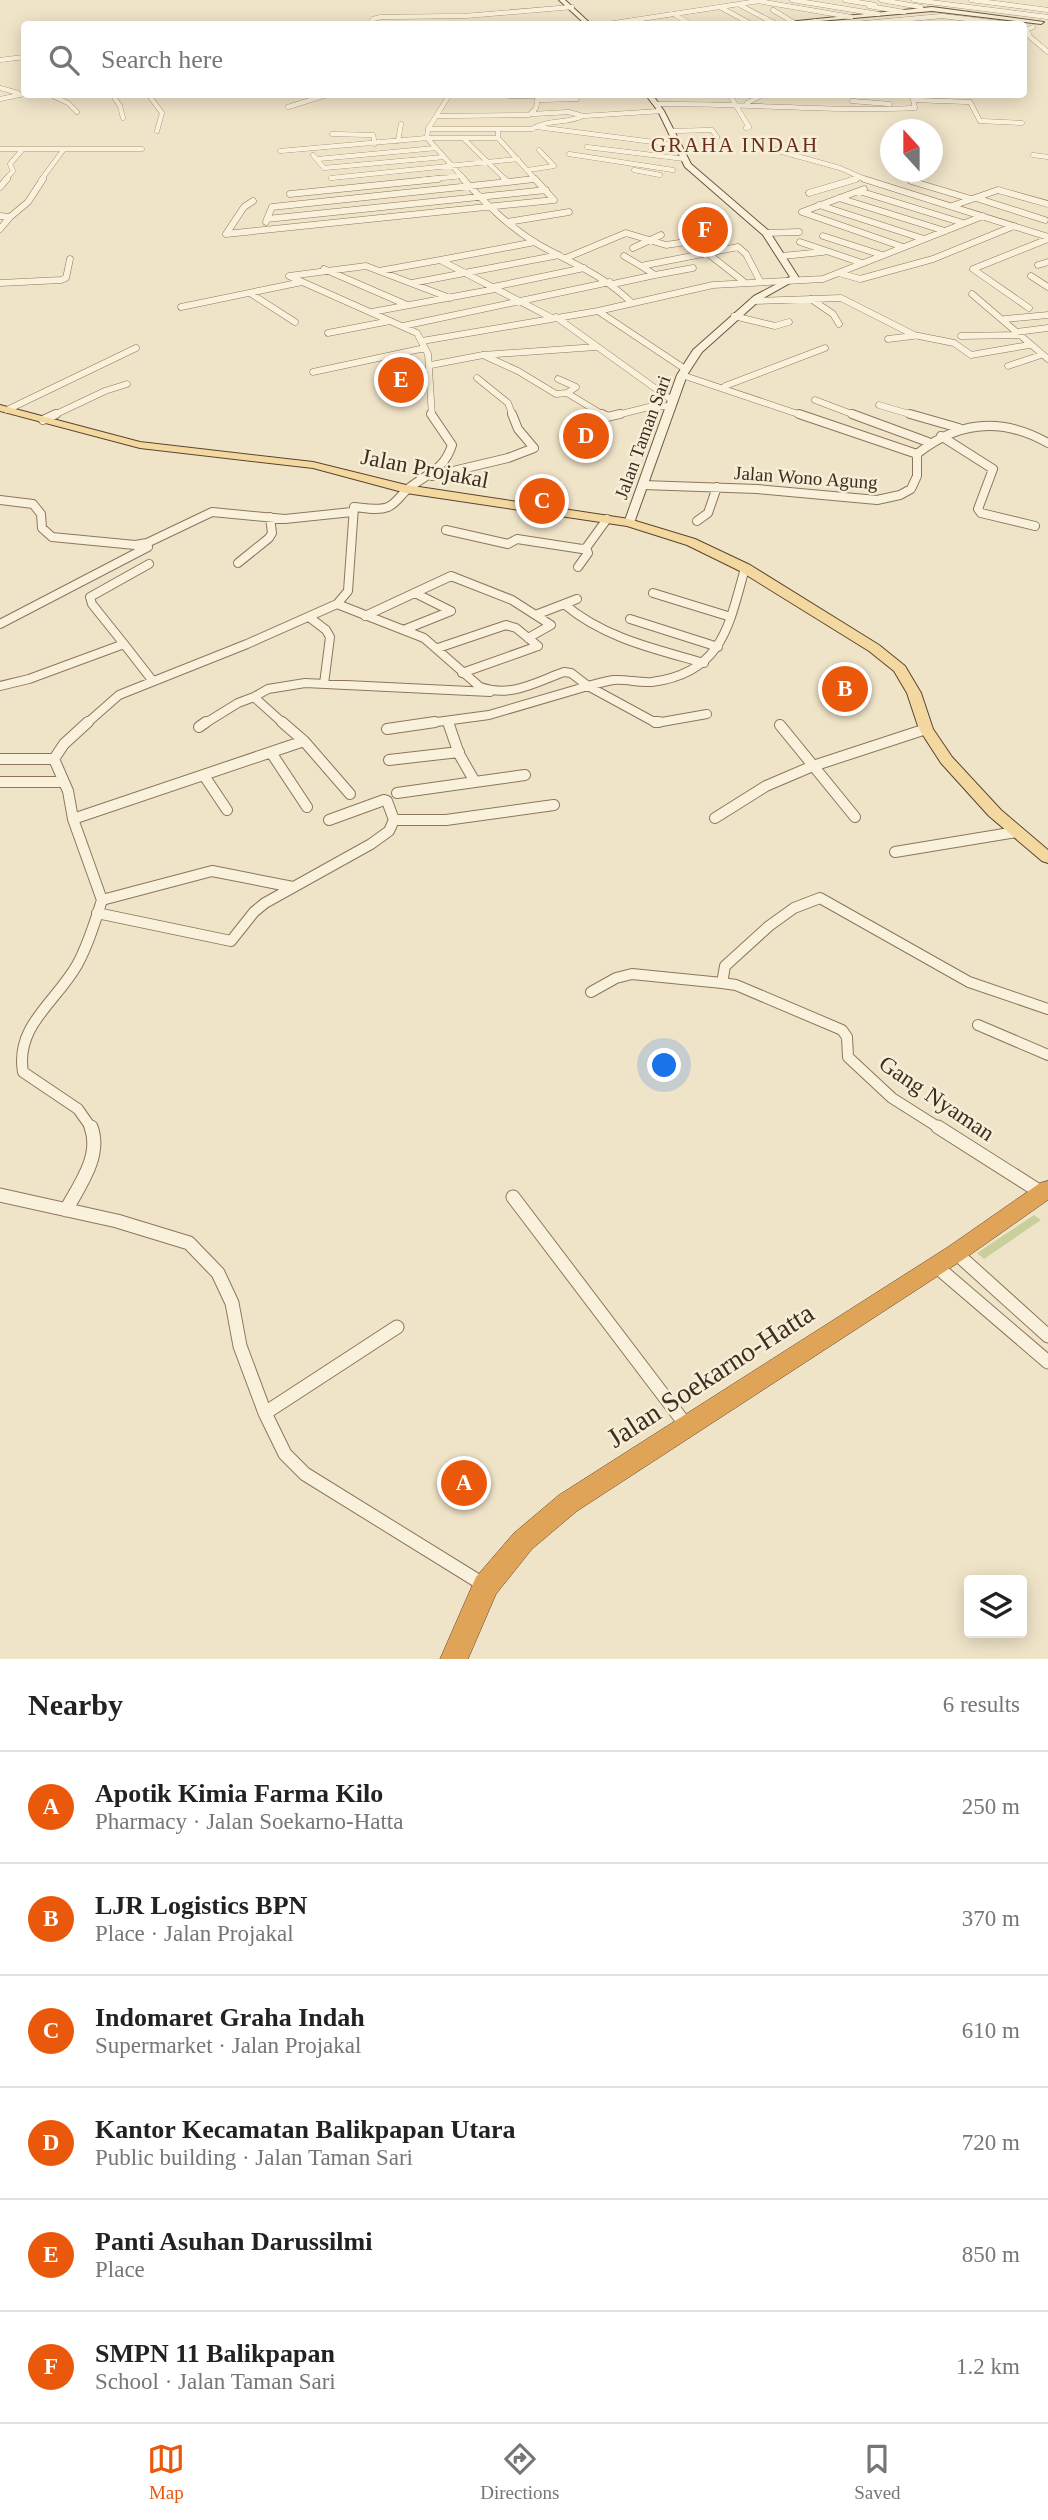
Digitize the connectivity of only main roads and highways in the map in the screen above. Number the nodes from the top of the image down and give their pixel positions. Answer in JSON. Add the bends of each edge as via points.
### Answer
{"nodes":[{"id":1,"x":4,"y":409,"type":"edge"},
{"id":2,"x":1048,"y":858,"type":"edge"},
{"id":3,"x":1045,"y":1191,"type":"edge"},
{"id":4,"x":454,"y":1659,"type":"edge"}],
"edges":[{"from":1,"to":2,"type":"main road","name":"Jalan Projakal","via":[[140,444],[313,465],[406,489],[607,519],[671,534],[745,568],[900,669],[926,729],[946,760]]},
{"from":3,"to":4,"type":"highway","name":"Jalan Soekarno-Hatta","via":[[946,1260],[568,1503],[523,1541],[486,1586]]}]}
